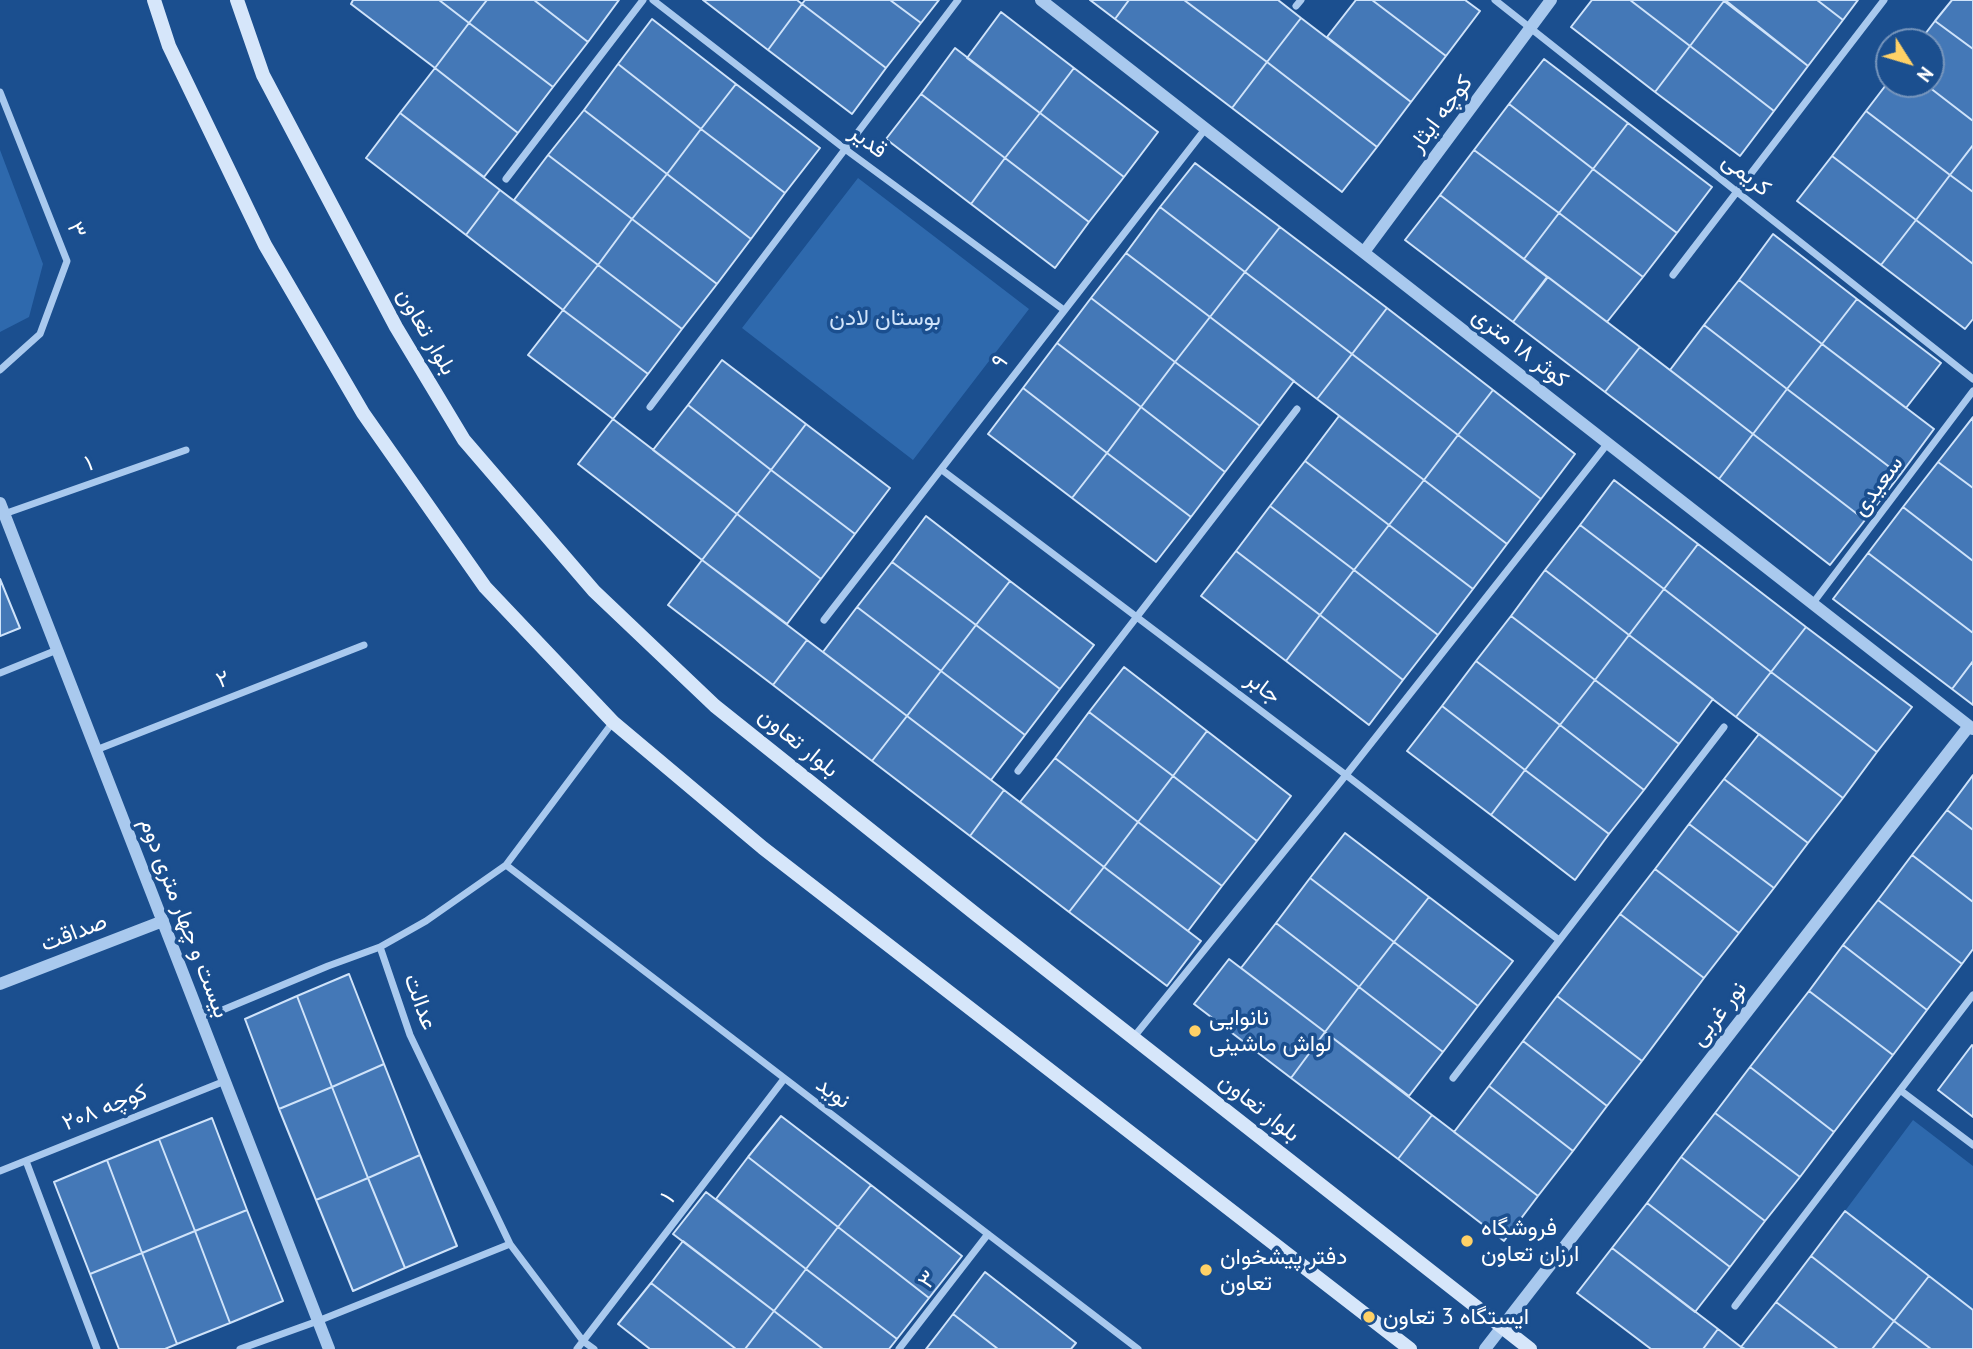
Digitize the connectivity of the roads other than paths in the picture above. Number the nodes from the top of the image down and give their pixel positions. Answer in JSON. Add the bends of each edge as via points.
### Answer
{"nodes":[{"id":1,"x":154,"y":0,"type":"edge"},
{"id":2,"x":237,"y":0,"type":"edge"},
{"id":3,"x":643,"y":0,"type":"edge"},
{"id":4,"x":653,"y":0,"type":"edge"},
{"id":5,"x":958,"y":0,"type":"edge"},
{"id":6,"x":1041,"y":0,"type":"edge"},
{"id":7,"x":1495,"y":0,"type":"edge"},
{"id":8,"x":1551,"y":0,"type":"edge"},
{"id":9,"x":1884,"y":0,"type":"edge"},
{"id":10,"x":1530,"y":28,"type":"junction"},
{"id":11,"x":0,"y":92,"type":"edge"},
{"id":12,"x":1206,"y":128,"type":"junction"},
{"id":13,"x":845,"y":149,"type":"junction"},
{"id":14,"x":506,"y":179,"type":"dead end"},
{"id":15,"x":1738,"y":193,"type":"junction"},
{"id":16,"x":1364,"y":252,"type":"junction"},
{"id":17,"x":1673,"y":275,"type":"dead end"},
{"id":18,"x":1064,"y":310,"type":"junction"},
{"id":19,"x":0,"y":370,"type":"edge"},
{"id":20,"x":1973,"y":379,"type":"edge"},
{"id":21,"x":1973,"y":391,"type":"edge"},
{"id":22,"x":650,"y":407,"type":"dead end"},
{"id":23,"x":1297,"y":409,"type":"dead end"},
{"id":24,"x":1608,"y":443,"type":"junction"},
{"id":25,"x":186,"y":450,"type":"dead end"},
{"id":26,"x":942,"y":470,"type":"junction"},
{"id":27,"x":2,"y":508,"type":"edge"},
{"id":28,"x":1813,"y":603,"type":"junction"},
{"id":29,"x":1136,"y":617,"type":"junction"},
{"id":30,"x":824,"y":620,"type":"dead end"},
{"id":31,"x":364,"y":645,"type":"dead end"},
{"id":32,"x":57,"y":650,"type":"junction"},
{"id":33,"x":0,"y":673,"type":"edge"},
{"id":34,"x":613,"y":722,"type":"junction"},
{"id":35,"x":1724,"y":727,"type":"dead end"},
{"id":36,"x":1971,"y":728,"type":"edge"},
{"id":37,"x":96,"y":750,"type":"junction"},
{"id":38,"x":1018,"y":771,"type":"dead end"},
{"id":39,"x":1346,"y":775,"type":"junction"},
{"id":40,"x":506,"y":865,"type":"junction"},
{"id":41,"x":163,"y":921,"type":"junction"},
{"id":42,"x":1559,"y":940,"type":"junction"},
{"id":43,"x":380,"y":947,"type":"junction"},
{"id":44,"x":0,"y":984,"type":"edge"},
{"id":45,"x":1973,"y":995,"type":"edge"},
{"id":46,"x":201,"y":1019,"type":"junction"},
{"id":47,"x":1133,"y":1038,"type":"junction"},
{"id":48,"x":1453,"y":1077,"type":"dead end"},
{"id":49,"x":784,"y":1079,"type":"junction"},
{"id":50,"x":225,"y":1081,"type":"junction"},
{"id":51,"x":1900,"y":1090,"type":"junction"},
{"id":52,"x":1973,"y":1145,"type":"edge"},
{"id":53,"x":26,"y":1161,"type":"junction"},
{"id":54,"x":0,"y":1171,"type":"edge"},
{"id":55,"x":988,"y":1234,"type":"junction"},
{"id":56,"x":510,"y":1244,"type":"junction"},
{"id":57,"x":1735,"y":1306,"type":"dead end"},
{"id":58,"x":318,"y":1321,"type":"junction"},
{"id":59,"x":1502,"y":1327,"type":"junction"},
{"id":60,"x":583,"y":1341,"type":"junction"},
{"id":61,"x":97,"y":1349,"type":"edge"},
{"id":62,"x":240,"y":1349,"type":"edge"},
{"id":63,"x":329,"y":1349,"type":"edge"},
{"id":64,"x":577,"y":1349,"type":"edge"},
{"id":65,"x":594,"y":1349,"type":"edge"},
{"id":66,"x":899,"y":1349,"type":"edge"},
{"id":67,"x":1138,"y":1349,"type":"edge"},
{"id":68,"x":1410,"y":1349,"type":"edge"},
{"id":69,"x":1485,"y":1349,"type":"edge"},
{"id":70,"x":1530,"y":1349,"type":"edge"}],
"edges":[{"from":1,"to":34,"type":"main road","via":[[169,46],[265,245],[363,413],[485,587]]},
{"from":2,"to":47,"type":"main road","name":"بلوار تعاون","via":[[263,75],[389,315],[481,461],[594,591],[715,706]]},
{"from":3,"to":14,"type":"street"},
{"from":4,"to":13,"type":"street","name":"قدیر"},
{"from":5,"to":13,"type":"street"},
{"from":6,"to":12,"type":"street","name":"کوثر ۱۸ متری"},
{"from":7,"to":10,"type":"street","name":"کریمی"},
{"from":8,"to":10,"type":"street","name":"کوچه ایثار"},
{"from":9,"to":15,"type":"street"},
{"from":10,"to":15,"type":"street","name":"کریمی"},
{"from":10,"to":16,"type":"street","name":"کوچه ایثار"},
{"from":11,"to":19,"type":"street","name":"۳","via":[[67,261],[40,334]]},
{"from":12,"to":16,"type":"street","name":"کوثر ۱۸ متری"},
{"from":12,"to":18,"type":"street","name":"۹"},
{"from":13,"to":18,"type":"street","name":"قدیر"},
{"from":13,"to":22,"type":"street"},
{"from":15,"to":17,"type":"street"},
{"from":15,"to":20,"type":"street","name":"کریمی"},
{"from":16,"to":24,"type":"street","name":"کوثر ۱۸ متری"},
{"from":18,"to":26,"type":"street","name":"۹"},
{"from":21,"to":28,"type":"street","name":"سعیدی"},
{"from":23,"to":29,"type":"street"},
{"from":24,"to":28,"type":"street","name":"کوثر ۱۸ متری"},
{"from":24,"to":39,"type":"street"},
{"from":25,"to":27,"type":"street","name":"۱"},
{"from":26,"to":29,"type":"street","name":"جابر"},
{"from":26,"to":30,"type":"street","name":"۹"},
{"from":27,"to":32,"type":"street","name":"بیست و چهار متری دوم"},
{"from":28,"to":36,"type":"street","name":"کوثر ۱۸ متری"},
{"from":29,"to":38,"type":"street"},
{"from":29,"to":39,"type":"street","name":"جابر"},
{"from":31,"to":37,"type":"street","name":"۲"},
{"from":32,"to":33,"type":"street"},
{"from":32,"to":37,"type":"street","name":"بیست و چهار متری دوم"},
{"from":34,"to":40,"type":"street"},
{"from":34,"to":68,"type":"main road","via":[[763,848]]},
{"from":35,"to":42,"type":"street"},
{"from":36,"to":59,"type":"street","name":"نور غربی"},
{"from":37,"to":41,"type":"street","name":"بیست و چهار متری دوم"},
{"from":39,"to":42,"type":"street","name":"جابر"},
{"from":39,"to":47,"type":"street"},
{"from":40,"to":43,"type":"street"},
{"from":40,"to":49,"type":"street","name":"نوید"},
{"from":41,"to":44,"type":"street","name":"صداقت"},
{"from":41,"to":46,"type":"street","name":"بیست و چهار متری دوم"},
{"from":42,"to":48,"type":"street"},
{"from":43,"to":46,"type":"street"},
{"from":43,"to":56,"type":"street","name":"عدالت","via":[[410,1035]]},
{"from":45,"to":51,"type":"street"},
{"from":46,"to":50,"type":"street","name":"بیست و چهار متری دوم"},
{"from":47,"to":59,"type":"main road","name":"بلوار تعاون"},
{"from":49,"to":55,"type":"street","name":"نوید"},
{"from":49,"to":60,"type":"street","name":"۱"},
{"from":50,"to":53,"type":"street","name":"کوچه ۲۰۸"},
{"from":50,"to":58,"type":"street","name":"بیست و چهار متری دوم"},
{"from":51,"to":52,"type":"street"},
{"from":51,"to":57,"type":"street"},
{"from":53,"to":54,"type":"street","name":"کوچه ۲۰۸"},
{"from":53,"to":61,"type":"street"},
{"from":55,"to":66,"type":"street","name":"۳"},
{"from":55,"to":67,"type":"street","name":"نوید"},
{"from":56,"to":58,"type":"street"},
{"from":56,"to":60,"type":"street","name":"عدالت"},
{"from":58,"to":62,"type":"street"},
{"from":58,"to":63,"type":"street","name":"بیست و چهار متری دوم"},
{"from":59,"to":69,"type":"street","name":"نور غربی"},
{"from":59,"to":70,"type":"main road","name":"بلوار تعاون"},
{"from":60,"to":64,"type":"street","name":"۱"},
{"from":60,"to":65,"type":"street","name":"عدالت"}]}
